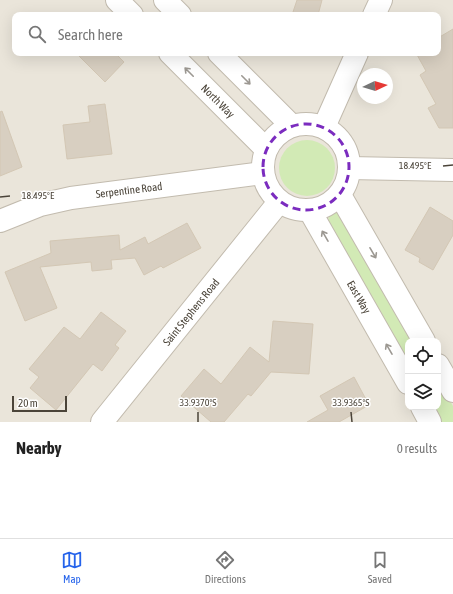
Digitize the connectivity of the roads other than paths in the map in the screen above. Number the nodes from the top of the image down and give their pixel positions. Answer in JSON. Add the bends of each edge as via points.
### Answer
{"nodes":[{"id":1,"x":117,"y":0,"type":"edge"},
{"id":2,"x":165,"y":0,"type":"edge"},
{"id":3,"x":381,"y":0,"type":"edge"},
{"id":4,"x":129,"y":12,"type":"edge"},
{"id":5,"x":177,"y":12,"type":"edge"},
{"id":6,"x":375,"y":12,"type":"edge"},
{"id":7,"x":173,"y":56,"type":"edge"},
{"id":8,"x":222,"y":56,"type":"edge"},
{"id":9,"x":356,"y":56,"type":"edge"},
{"id":10,"x":291,"y":125,"type":"junction"},
{"id":11,"x":324,"y":127,"type":"junction"},
{"id":12,"x":266,"y":149,"type":"junction"},
{"id":13,"x":349,"y":168,"type":"junction"},
{"id":14,"x":453,"y":170,"type":"edge"},
{"id":15,"x":262,"y":173,"type":"junction"},
{"id":16,"x":340,"y":194,"type":"junction"},
{"id":17,"x":279,"y":202,"type":"junction"},
{"id":18,"x":310,"y":211,"type":"junction"},
{"id":19,"x":0,"y":221,"type":"edge"},
{"id":20,"x":422,"y":338,"type":"edge"},
{"id":21,"x":441,"y":370,"type":"edge"},
{"id":22,"x":405,"y":378,"type":"edge"},
{"id":23,"x":453,"y":391,"type":"edge"},
{"id":24,"x":424,"y":410,"type":"edge"},
{"id":25,"x":102,"y":422,"type":"edge"},
{"id":26,"x":430,"y":422,"type":"edge"}],
"edges":[{"from":1,"to":4,"type":"street"},
{"from":2,"to":5,"type":"street"},
{"from":3,"to":6,"type":"street"},
{"from":12,"to":7,"type":"street","name":"North Way","one_way":true},
{"from":8,"to":10,"type":"street","one_way":true},
{"from":9,"to":11,"type":"street"},
{"from":10,"to":11,"type":"street","via":[[308,123]]},
{"from":10,"to":12,"type":"street","via":[[272,139]]},
{"from":11,"to":13,"type":"street","via":[[338,137],[346,151]]},
{"from":12,"to":15,"type":"street"},
{"from":13,"to":14,"type":"street"},
{"from":13,"to":16,"type":"street","via":[[347,182]]},
{"from":15,"to":17,"type":"street","via":[[268,189]]},
{"from":15,"to":19,"type":"street","name":"Serpentine Road","via":[[71,198],[40,205]]},
{"from":16,"to":18,"type":"street","via":[[327,205]]},
{"from":16,"to":20,"type":"street","one_way":true},
{"from":17,"to":18,"type":"street","via":[[294,209]]},
{"from":17,"to":25,"type":"street","name":"Saint Stephens Road"},
{"from":22,"to":18,"type":"street","name":"East Way","one_way":true},
{"from":21,"to":23,"type":"street"},
{"from":24,"to":26,"type":"street"}]}
